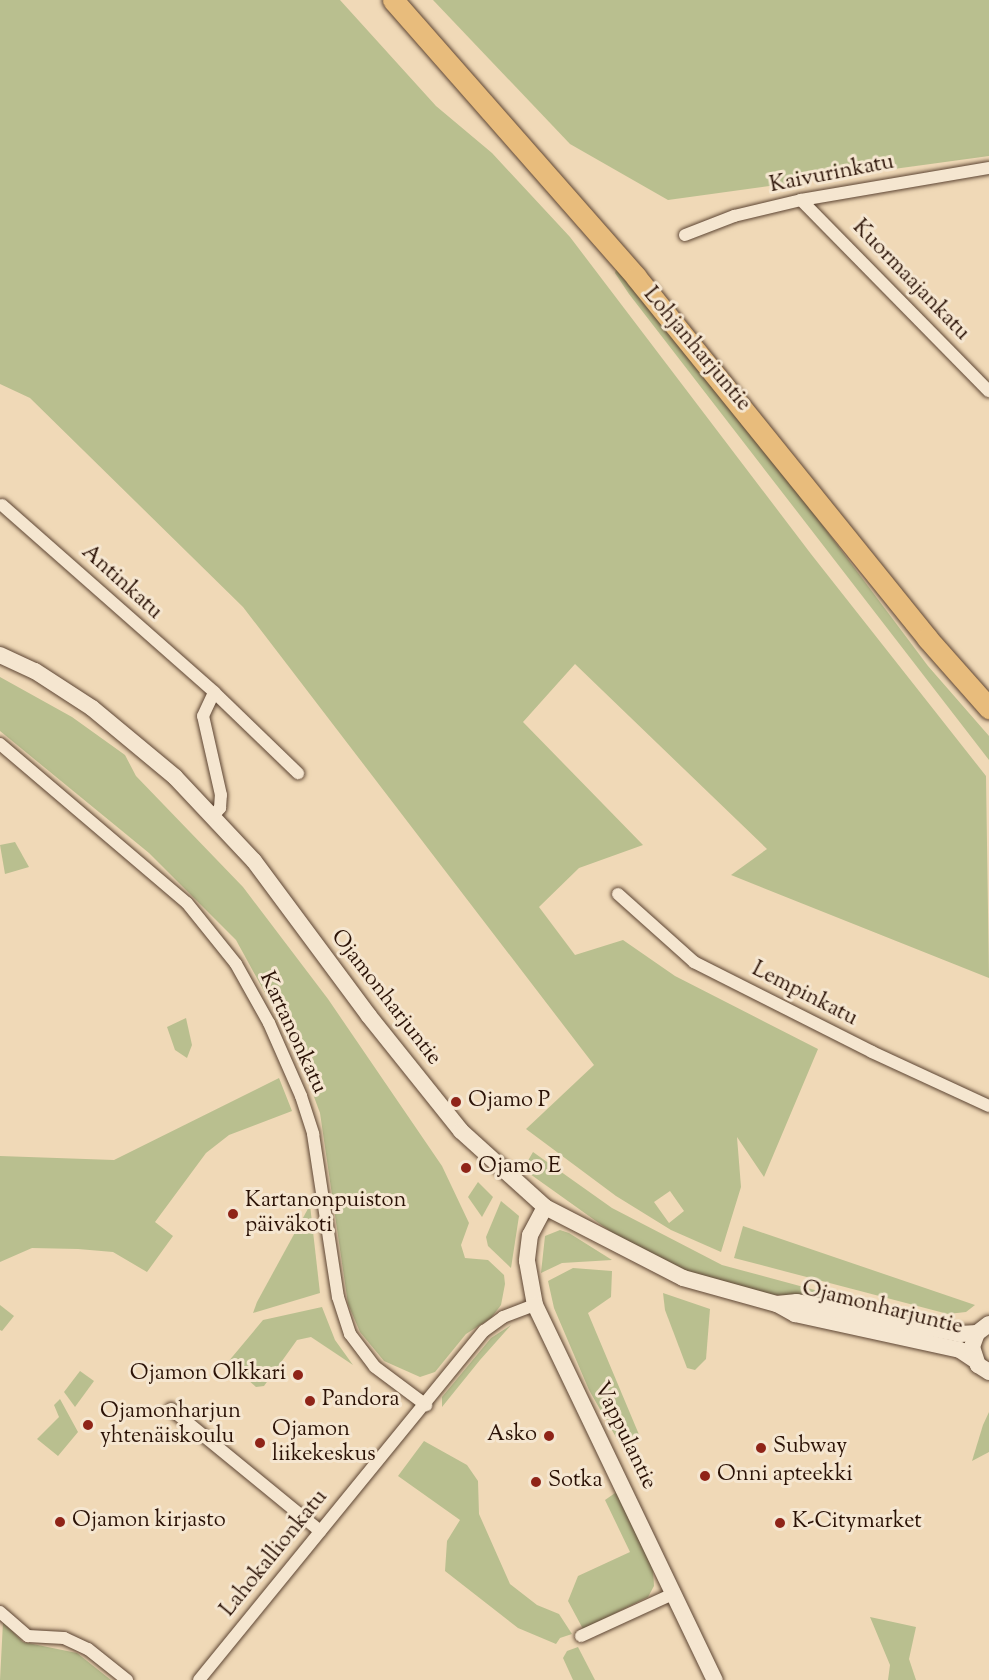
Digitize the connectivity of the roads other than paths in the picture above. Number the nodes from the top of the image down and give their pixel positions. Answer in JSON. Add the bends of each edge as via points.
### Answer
{"nodes":[{"id":1,"x":393,"y":0,"type":"edge"},
{"id":2,"x":989,"y":168,"type":"edge"},
{"id":3,"x":801,"y":200,"type":"junction"},
{"id":4,"x":685,"y":235,"type":"dead end"},
{"id":5,"x":989,"y":391,"type":"edge"},
{"id":6,"x":2,"y":505,"type":"dead end"},
{"id":7,"x":833,"y":520,"type":"junction"},
{"id":8,"x":889,"y":591,"type":"junction"},
{"id":9,"x":0,"y":655,"type":"edge"},
{"id":10,"x":989,"y":686,"type":"edge"},
{"id":11,"x":214,"y":692,"type":"junction"},
{"id":12,"x":989,"y":708,"type":"edge"},
{"id":13,"x":989,"y":724,"type":"edge"},
{"id":14,"x":0,"y":744,"type":"edge"},
{"id":15,"x":298,"y":773,"type":"dead end"},
{"id":16,"x":213,"y":816,"type":"junction"},
{"id":17,"x":618,"y":894,"type":"dead end"},
{"id":18,"x":989,"y":1106,"type":"edge"},
{"id":19,"x":545,"y":1207,"type":"junction"},
{"id":20,"x":777,"y":1304,"type":"junction"},
{"id":21,"x":535,"y":1305,"type":"junction"},
{"id":22,"x":986,"y":1325,"type":"edge"},
{"id":23,"x":975,"y":1360,"type":"junction"},
{"id":24,"x":989,"y":1372,"type":"edge"},
{"id":25,"x":426,"y":1405,"type":"junction"},
{"id":26,"x":171,"y":1409,"type":"dead end"},
{"id":27,"x":320,"y":1531,"type":"junction"},
{"id":28,"x":675,"y":1593,"type":"junction"},
{"id":29,"x":0,"y":1612,"type":"edge"},
{"id":30,"x":581,"y":1636,"type":"dead end"},
{"id":31,"x":127,"y":1680,"type":"edge"},
{"id":32,"x":199,"y":1680,"type":"edge"},
{"id":33,"x":715,"y":1680,"type":"edge"}],
"edges":[{"from":1,"to":7,"type":"highway","name":"Lohjanharjuntie","via":[[636,277]]},
{"from":2,"to":3,"type":"street","name":"Kaivurinkatu"},
{"from":3,"to":4,"type":"street","name":"Kaivurinkatu","via":[[734,216]]},
{"from":3,"to":5,"type":"street","name":"Kuormaajankatu"},
{"from":6,"to":11,"type":"street","name":"Antinkatu"},
{"from":7,"to":8,"type":"highway","name":"Lohjanharjuntie"},
{"from":7,"to":10,"type":"highway"},
{"from":8,"to":12,"type":"highway","name":"Lohjanharjuntie"},
{"from":8,"to":13,"type":"highway","via":[[948,677]]},
{"from":9,"to":16,"type":"main road","name":"Ojamonharjuntie","via":[[35,671],[92,708],[175,777]]},
{"from":11,"to":15,"type":"street","name":"Antinkatu"},
{"from":11,"to":16,"type":"street","via":[[203,716],[222,795],[220,808]]},
{"from":14,"to":25,"type":"street","name":"Kartanonkatu","via":[[187,903],[236,964],[269,1023],[310,1124],[338,1298],[350,1334],[375,1367]]},
{"from":16,"to":19,"type":"main road","name":"Ojamonharjuntie","via":[[255,861],[369,1016],[461,1131]]},
{"from":17,"to":18,"type":"street","name":"Lempinkatu","via":[[701,966]]},
{"from":19,"to":20,"type":"main road","name":"Ojamonharjuntie","via":[[683,1278]]},
{"from":19,"to":21,"type":"main road","name":"Vappulantie","via":[[530,1235],[527,1261]]},
{"from":20,"to":22,"type":"main road","name":"Ojamonharjuntie","via":[[797,1302],[960,1334]]},
{"from":20,"to":23,"type":"main road","name":"Ojamonharjuntie","via":[[795,1314],[951,1348]]},
{"from":21,"to":25,"type":"street","name":"Lahokallionkatu","via":[[503,1317],[484,1331]]},
{"from":21,"to":28,"type":"main road","name":"Vappulantie"},
{"from":22,"to":23,"type":"main road","via":[[972,1347]]},
{"from":23,"to":24,"type":"main road","name":"Ojamonharjuntie"},
{"from":25,"to":27,"type":"street","name":"Lahokallionkatu"},
{"from":26,"to":27,"type":"street"},
{"from":27,"to":32,"type":"street","name":"Lahokallionkatu"},
{"from":28,"to":30,"type":"street"},
{"from":28,"to":33,"type":"main road","name":"Vappulantie"},
{"from":29,"to":31,"type":"street","via":[[28,1636],[64,1638],[88,1649]]}]}
